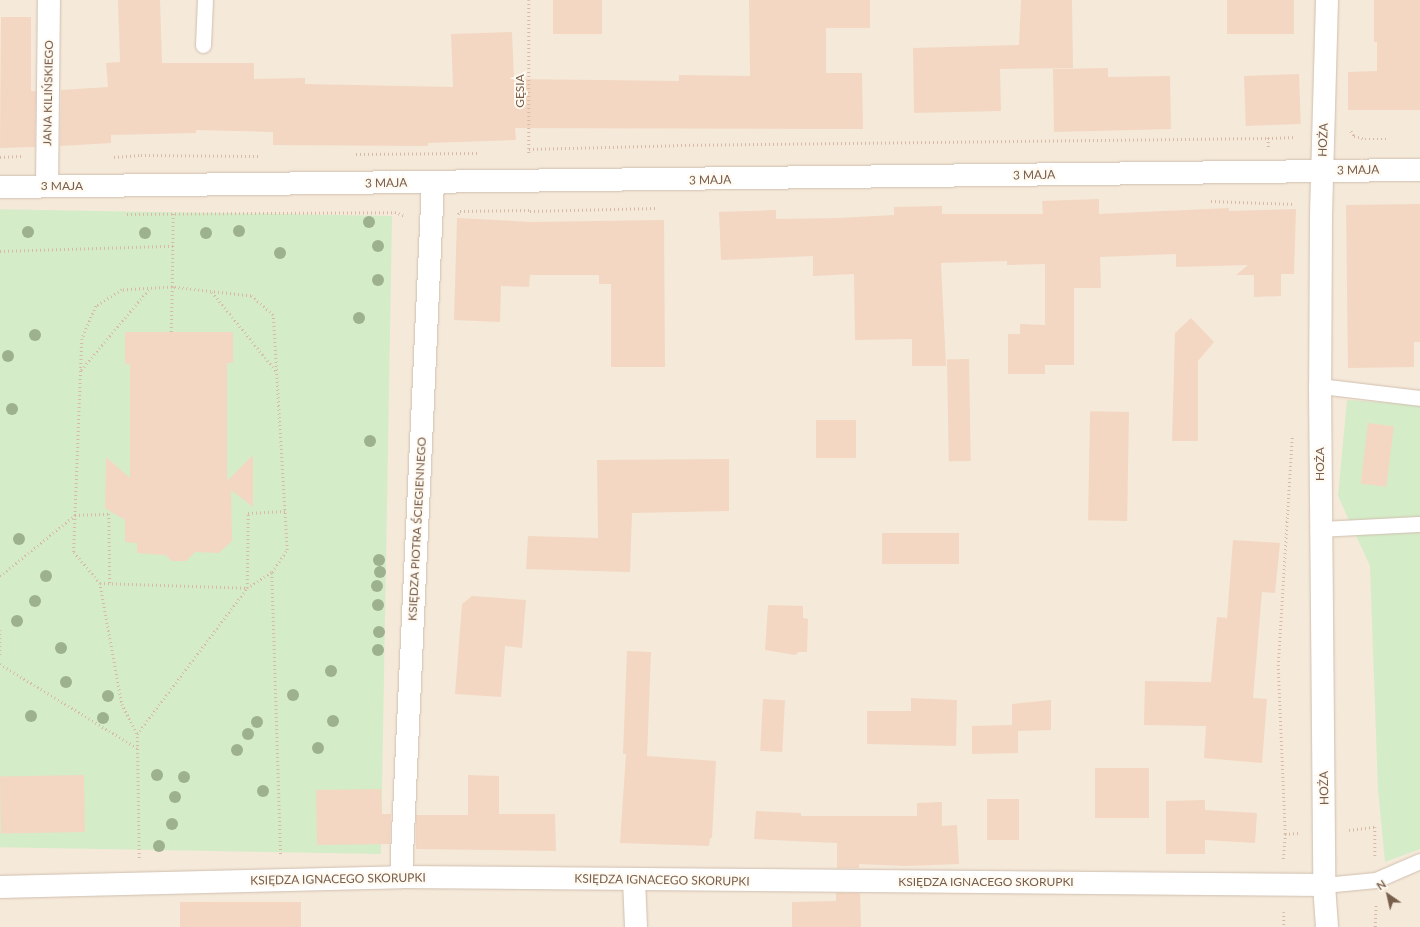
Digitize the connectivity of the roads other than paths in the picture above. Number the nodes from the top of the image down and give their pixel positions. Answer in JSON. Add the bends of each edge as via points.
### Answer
{"nodes":[{"id":1,"x":49,"y":0,"type":"edge"},
{"id":2,"x":205,"y":0,"type":"edge"},
{"id":3,"x":1327,"y":0,"type":"edge"},
{"id":4,"x":203,"y":45,"type":"dead end"},
{"id":5,"x":1420,"y":170,"type":"edge"},
{"id":6,"x":1322,"y":171,"type":"junction"},
{"id":7,"x":434,"y":182,"type":"junction"},
{"id":8,"x":0,"y":186,"type":"edge"},
{"id":9,"x":47,"y":186,"type":"junction"},
{"id":10,"x":1320,"y":386,"type":"junction"},
{"id":11,"x":1420,"y":398,"type":"edge"},
{"id":12,"x":1420,"y":524,"type":"edge"},
{"id":13,"x":1320,"y":530,"type":"junction"},
{"id":14,"x":1420,"y":861,"type":"edge"},
{"id":15,"x":401,"y":877,"type":"junction"},
{"id":16,"x":634,"y":880,"type":"junction"},
{"id":17,"x":1324,"y":884,"type":"junction"},
{"id":18,"x":0,"y":887,"type":"edge"},
{"id":19,"x":636,"y":927,"type":"edge"},
{"id":20,"x":1327,"y":927,"type":"edge"}],
"edges":[{"from":1,"to":9,"type":"street","name":"JANA KILIŃSKIEGO"},
{"from":2,"to":4,"type":"lane"},
{"from":3,"to":6,"type":"street","name":"HOŻA"},
{"from":5,"to":6,"type":"street","name":"3 MAJA"},
{"from":6,"to":7,"type":"street","name":"3 MAJA"},
{"from":6,"to":10,"type":"street","name":"HOŻA"},
{"from":7,"to":9,"type":"street","name":"3 MAJA"},
{"from":7,"to":15,"type":"street","name":"KSIĘDZA PIOTRA ŚCIEGIENNEGO"},
{"from":8,"to":9,"type":"street","name":"3 MAJA"},
{"from":10,"to":11,"type":"lane"},
{"from":10,"to":13,"type":"street","name":"HOŻA"},
{"from":12,"to":13,"type":"lane"},
{"from":13,"to":17,"type":"street","name":"HOŻA"},
{"from":14,"to":17,"type":"lane","via":[[1376,880]]},
{"from":15,"to":16,"type":"street","name":"KSIĘDZA IGNACEGO SKORUPKI"},
{"from":15,"to":18,"type":"street","name":"KSIĘDZA IGNACEGO SKORUPKI"},
{"from":16,"to":17,"type":"street","name":"KSIĘDZA IGNACEGO SKORUPKI"},
{"from":16,"to":19,"type":"street"},
{"from":17,"to":20,"type":"street","name":"HOŻA"}]}
